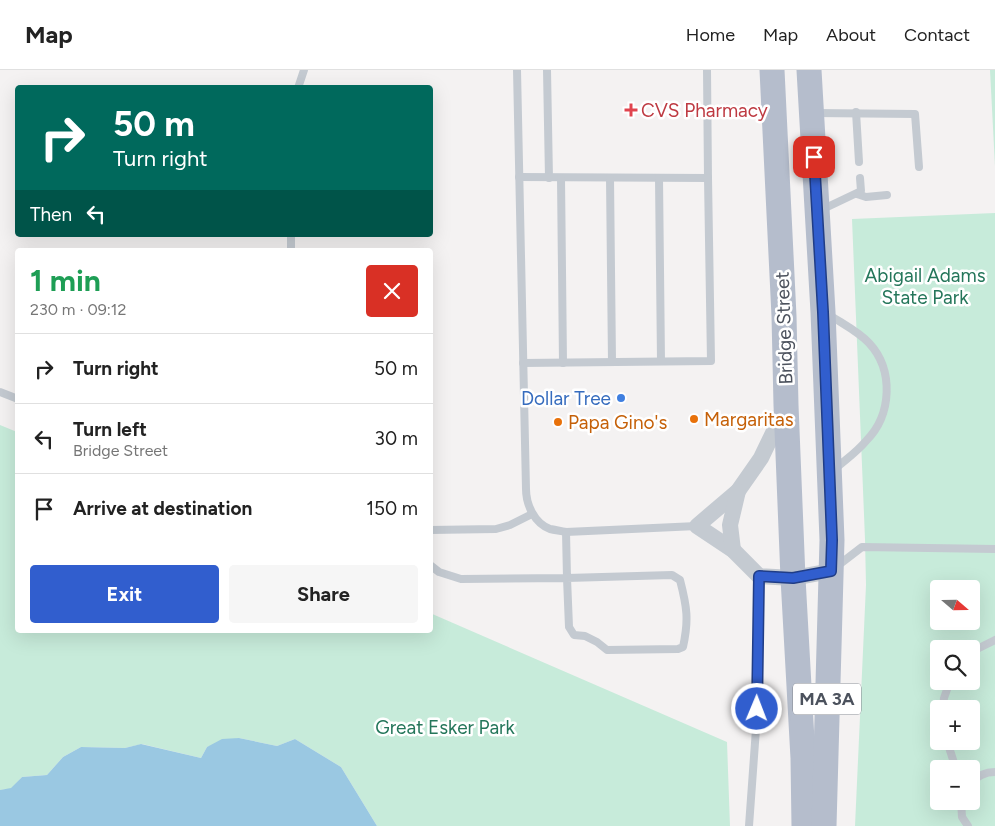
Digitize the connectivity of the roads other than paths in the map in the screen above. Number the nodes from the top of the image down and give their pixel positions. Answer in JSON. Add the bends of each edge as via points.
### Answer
{"nodes":[{"id":1,"x":304,"y":70,"type":"edge"},
{"id":2,"x":517,"y":70,"type":"edge"},
{"id":3,"x":547,"y":70,"type":"edge"},
{"id":4,"x":707,"y":70,"type":"edge"},
{"id":5,"x":772,"y":70,"type":"edge"},
{"id":6,"x":808,"y":70,"type":"edge"},
{"id":7,"x":299,"y":85,"type":"edge"},
{"id":8,"x":856,"y":112,"type":"junction"},
{"id":9,"x":811,"y":113,"type":"junction"},
{"id":10,"x":859,"y":162,"type":"dead end"},
{"id":11,"x":919,"y":167,"type":"dead end"},
{"id":12,"x":519,"y":178,"type":"junction"},
{"id":13,"x":550,"y":178,"type":"junction"},
{"id":14,"x":561,"y":178,"type":"junction"},
{"id":15,"x":610,"y":178,"type":"junction"},
{"id":16,"x":659,"y":178,"type":"junction"},
{"id":17,"x":708,"y":178,"type":"junction"},
{"id":18,"x":860,"y":178,"type":"dead end"},
{"id":19,"x":857,"y":194,"type":"junction"},
{"id":20,"x":887,"y":195,"type":"dead end"},
{"id":21,"x":817,"y":212,"type":"junction"},
{"id":22,"x":823,"y":312,"type":"junction"},
{"id":23,"x":661,"y":361,"type":"junction"},
{"id":24,"x":612,"y":362,"type":"junction"},
{"id":25,"x":563,"y":363,"type":"junction"},
{"id":26,"x":523,"y":364,"type":"junction"},
{"id":27,"x":0,"y":392,"type":"edge"},
{"id":28,"x":15,"y":398,"type":"edge"},
{"id":29,"x":786,"y":405,"type":"junction"},
{"id":30,"x":829,"y":474,"type":"junction"},
{"id":31,"x":738,"y":491,"type":"junction"},
{"id":32,"x":532,"y":514,"type":"junction"},
{"id":33,"x":697,"y":526,"type":"junction"},
{"id":34,"x":433,"y":530,"type":"edge"},
{"id":35,"x":566,"y":532,"type":"junction"},
{"id":36,"x":995,"y":549,"type":"edge"},
{"id":37,"x":733,"y":550,"type":"junction"},
{"id":38,"x":433,"y":567,"type":"edge"},
{"id":39,"x":831,"y":571,"type":"junction"},
{"id":40,"x":759,"y":576,"type":"junction"},
{"id":41,"x":567,"y":578,"type":"junction"},
{"id":42,"x":793,"y":578,"type":"junction"},
{"id":43,"x":995,"y":640,"type":"edge"},
{"id":44,"x":980,"y":648,"type":"edge"},
{"id":45,"x":995,"y":772,"type":"edge"},
{"id":46,"x":980,"y":776,"type":"edge"},
{"id":47,"x":962,"y":810,"type":"edge"},
{"id":48,"x":749,"y":826,"type":"edge"},
{"id":49,"x":804,"y":826,"type":"edge"},
{"id":50,"x":824,"y":826,"type":"edge"},
{"id":51,"x":968,"y":826,"type":"edge"}],
"edges":[{"from":1,"to":7,"type":"lane"},
{"from":2,"to":12,"type":"lane"},
{"from":3,"to":13,"type":"lane"},
{"from":4,"to":17,"type":"lane"},
{"from":5,"to":29,"type":"main road","name":"Bridge Street","number":"MA 3A"},
{"from":6,"to":9,"type":"main road","name":"Bridge Street","number":"MA 3A"},
{"from":8,"to":9,"type":"lane"},
{"from":8,"to":10,"type":"lane"},
{"from":8,"to":11,"type":"lane","via":[[915,114]]},
{"from":9,"to":21,"type":"main road","name":"Bridge Street","number":"MA 3A"},
{"from":12,"to":13,"type":"lane"},
{"from":12,"to":26,"type":"lane"},
{"from":13,"to":14,"type":"lane"},
{"from":14,"to":15,"type":"lane"},
{"from":14,"to":25,"type":"lane"},
{"from":15,"to":16,"type":"lane"},
{"from":15,"to":24,"type":"lane"},
{"from":16,"to":17,"type":"lane"},
{"from":16,"to":23,"type":"lane"},
{"from":17,"to":23,"type":"lane","via":[[711,361]]},
{"from":18,"to":19,"type":"lane","via":[[861,191]]},
{"from":19,"to":20,"type":"lane","via":[[866,197]]},
{"from":19,"to":21,"type":"lane"},
{"from":21,"to":22,"type":"main road","name":"Bridge Street","number":"MA 3A"},
{"from":22,"to":30,"type":"main road","name":"Bridge Street","number":"MA 3A"},
{"from":22,"to":30,"type":"lane","via":[[868,342],[880,359],[887,388],[880,423],[867,441]]},
{"from":23,"to":24,"type":"lane"},
{"from":24,"to":25,"type":"lane"},
{"from":25,"to":26,"type":"lane"},
{"from":26,"to":32,"type":"lane","via":[[526,498]]},
{"from":27,"to":28,"type":"lane"},
{"from":29,"to":31,"type":"street","via":[[761,458]]},
{"from":29,"to":42,"type":"main road","name":"Bridge Street","number":"MA 3A"},
{"from":30,"to":39,"type":"main road","name":"Bridge Street","number":"MA 3A"},
{"from":31,"to":33,"type":"street"},
{"from":31,"to":37,"type":"street","via":[[730,525]]},
{"from":32,"to":34,"type":"lane","via":[[496,529]]},
{"from":32,"to":35,"type":"lane","via":[[548,528]]},
{"from":33,"to":35,"type":"lane"},
{"from":33,"to":37,"type":"street"},
{"from":35,"to":41,"type":"lane"},
{"from":36,"to":39,"type":"lane","via":[[862,547]]},
{"from":37,"to":40,"type":"street"},
{"from":38,"to":41,"type":"lane","via":[[461,579]]},
{"from":39,"to":42,"type":"street"},
{"from":39,"to":50,"type":"main road","name":"Bridge Street","number":"MA 3A"},
{"from":40,"to":42,"type":"street"},
{"from":40,"to":48,"type":"lane","via":[[756,729]]},
{"from":41,"to":41,"type":"lane","via":[[672,575],[680,580],[687,608],[683,647],[607,650],[585,636],[574,635],[569,627]]},
{"from":42,"to":49,"type":"main road","name":"Bridge Street","number":"MA 3A"},
{"from":43,"to":44,"type":"lane"},
{"from":45,"to":46,"type":"lane"},
{"from":47,"to":51,"type":"lane"}]}
